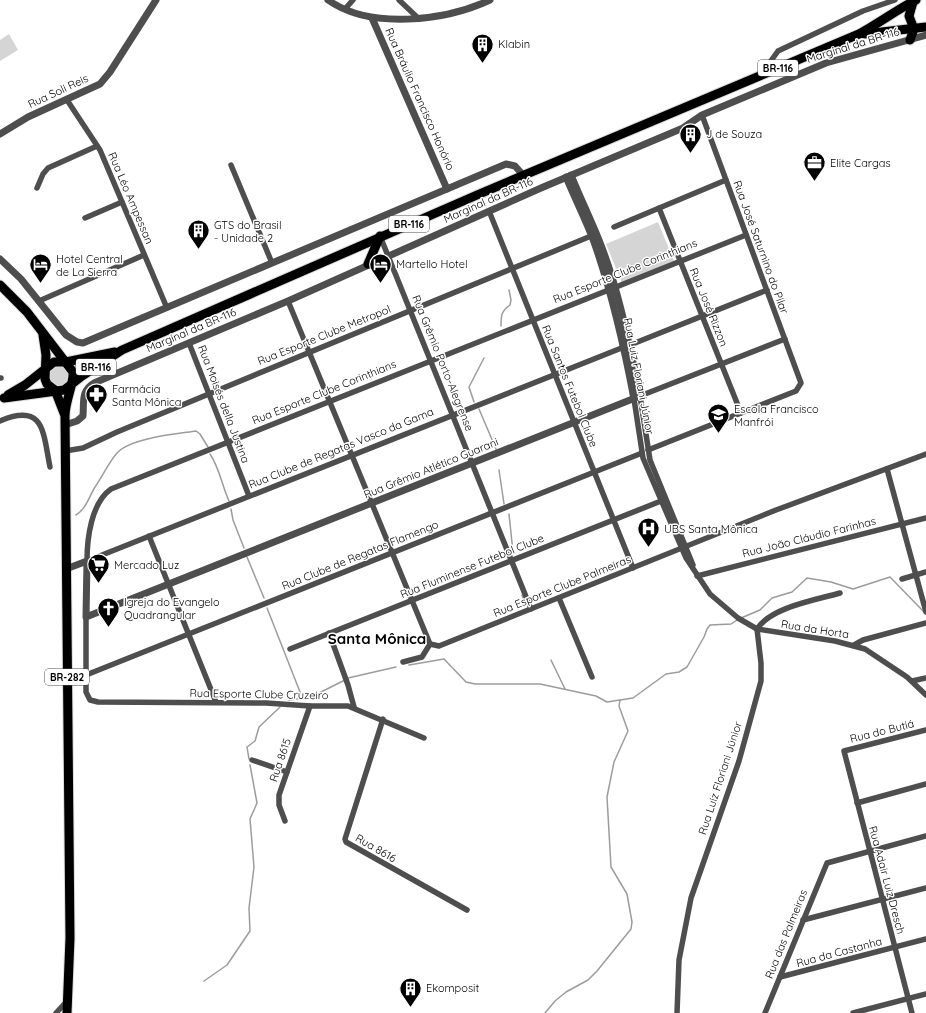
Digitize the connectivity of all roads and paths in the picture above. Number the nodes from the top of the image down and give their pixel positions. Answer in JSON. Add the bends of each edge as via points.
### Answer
{"nodes":[{"id":1,"x":156,"y":0,"type":"edge"},
{"id":2,"x":328,"y":0,"type":"edge"},
{"id":3,"x":353,"y":0,"type":"edge"},
{"id":4,"x":399,"y":0,"type":"edge"},
{"id":5,"x":490,"y":0,"type":"edge"},
{"id":6,"x":894,"y":0,"type":"edge"},
{"id":7,"x":914,"y":1,"type":"edge"},
{"id":8,"x":345,"y":9,"type":"junction"},
{"id":9,"x":906,"y":9,"type":"junction"},
{"id":10,"x":372,"y":18,"type":"junction"},
{"id":11,"x":418,"y":18,"type":"junction"},
{"id":12,"x":926,"y":27,"type":"edge"},
{"id":13,"x":914,"y":29,"type":"junction"},
{"id":14,"x":859,"y":34,"type":"junction"},
{"id":15,"x":926,"y":35,"type":"edge"},
{"id":16,"x":910,"y":40,"type":"junction"},
{"id":17,"x":767,"y":72,"type":"junction"},
{"id":18,"x":67,"y":100,"type":"junction"},
{"id":19,"x":702,"y":115,"type":"junction"},
{"id":20,"x":0,"y":134,"type":"edge"},
{"id":21,"x":97,"y":146,"type":"junction"},
{"id":22,"x":231,"y":166,"type":"dead end"},
{"id":23,"x":523,"y":175,"type":"junction"},
{"id":24,"x":568,"y":176,"type":"junction"},
{"id":25,"x":726,"y":180,"type":"junction"},
{"id":26,"x":37,"y":188,"type":"dead end"},
{"id":27,"x":447,"y":189,"type":"junction"},
{"id":28,"x":122,"y":202,"type":"junction"},
{"id":29,"x":658,"y":208,"type":"junction"},
{"id":30,"x":489,"y":211,"type":"junction"},
{"id":31,"x":85,"y":218,"type":"dead end"},
{"id":32,"x":614,"y":227,"type":"dead end"},
{"id":33,"x":746,"y":235,"type":"junction"},
{"id":34,"x":380,"y":236,"type":"junction"},
{"id":35,"x":591,"y":236,"type":"junction"},
{"id":36,"x":358,"y":246,"type":"junction"},
{"id":37,"x":144,"y":255,"type":"junction"},
{"id":38,"x":388,"y":256,"type":"junction"},
{"id":39,"x":0,"y":258,"type":"edge"},
{"id":40,"x":680,"y":261,"type":"junction"},
{"id":41,"x":272,"y":263,"type":"junction"},
{"id":42,"x":368,"y":264,"type":"junction"},
{"id":43,"x":513,"y":268,"type":"junction"},
{"id":44,"x":0,"y":285,"type":"edge"},
{"id":45,"x":612,"y":288,"type":"junction"},
{"id":46,"x":767,"y":290,"type":"junction"},
{"id":47,"x":39,"y":301,"type":"junction"},
{"id":48,"x":288,"y":301,"type":"junction"},
{"id":49,"x":167,"y":308,"type":"junction"},
{"id":50,"x":410,"y":310,"type":"junction"},
{"id":51,"x":702,"y":316,"type":"junction"},
{"id":52,"x":533,"y":320,"type":"junction"},
{"id":53,"x":43,"y":334,"type":"junction"},
{"id":54,"x":785,"y":339,"type":"junction"},
{"id":55,"x":189,"y":343,"type":"junction"},
{"id":56,"x":627,"y":346,"type":"junction"},
{"id":57,"x":122,"y":350,"type":"junction"},
{"id":58,"x":309,"y":352,"type":"junction"},
{"id":59,"x":431,"y":361,"type":"junction"},
{"id":60,"x":66,"y":362,"type":"junction"},
{"id":61,"x":722,"y":364,"type":"junction"},
{"id":62,"x":45,"y":369,"type":"junction"},
{"id":63,"x":555,"y":374,"type":"junction"},
{"id":64,"x":71,"y":384,"type":"junction"},
{"id":65,"x":55,"y":390,"type":"junction"},
{"id":66,"x":209,"y":394,"type":"junction"},
{"id":67,"x":637,"y":398,"type":"junction"},
{"id":68,"x":2,"y":399,"type":"edge"},
{"id":69,"x":329,"y":402,"type":"junction"},
{"id":70,"x":741,"y":413,"type":"junction"},
{"id":71,"x":453,"y":415,"type":"junction"},
{"id":72,"x":65,"y":416,"type":"junction"},
{"id":73,"x":0,"y":421,"type":"edge"},
{"id":74,"x":574,"y":423,"type":"junction"},
{"id":75,"x":65,"y":425,"type":"junction"},
{"id":76,"x":228,"y":442,"type":"junction"},
{"id":77,"x":648,"y":450,"type":"junction"},
{"id":78,"x":65,"y":451,"type":"junction"},
{"id":79,"x":642,"y":453,"type":"junction"},
{"id":80,"x":926,"y":454,"type":"edge"},
{"id":81,"x":352,"y":455,"type":"junction"},
{"id":82,"x":472,"y":463,"type":"junction"},
{"id":83,"x":50,"y":467,"type":"dead end"},
{"id":84,"x":886,"y":469,"type":"junction"},
{"id":85,"x":594,"y":472,"type":"junction"},
{"id":86,"x":249,"y":496,"type":"junction"},
{"id":87,"x":661,"y":501,"type":"junction"},
{"id":88,"x":371,"y":503,"type":"junction"},
{"id":89,"x":492,"y":512,"type":"junction"},
{"id":90,"x":926,"y":518,"type":"edge"},
{"id":91,"x":614,"y":520,"type":"junction"},
{"id":92,"x":903,"y":524,"type":"junction"},
{"id":93,"x":148,"y":536,"type":"junction"},
{"id":94,"x":684,"y":547,"type":"junction"},
{"id":95,"x":392,"y":553,"type":"junction"},
{"id":96,"x":87,"y":561,"type":"junction"},
{"id":97,"x":512,"y":561,"type":"junction"},
{"id":98,"x":633,"y":568,"type":"junction"},
{"id":99,"x":66,"y":569,"type":"junction"},
{"id":100,"x":926,"y":572,"type":"edge"},
{"id":101,"x":916,"y":575,"type":"junction"},
{"id":102,"x":697,"y":576,"type":"junction"},
{"id":103,"x":902,"y":578,"type":"dead end"},
{"id":104,"x":168,"y":584,"type":"junction"},
{"id":105,"x":840,"y":593,"type":"dead end"},
{"id":106,"x":559,"y":598,"type":"junction"},
{"id":107,"x":412,"y":600,"type":"junction"},
{"id":108,"x":531,"y":609,"type":"junction"},
{"id":109,"x":926,"y":612,"type":"edge"},
{"id":110,"x":86,"y":617,"type":"junction"},
{"id":111,"x":926,"y":623,"type":"edge"},
{"id":112,"x":757,"y":629,"type":"junction"},
{"id":113,"x":329,"y":633,"type":"junction"},
{"id":114,"x":188,"y":634,"type":"junction"},
{"id":115,"x":430,"y":644,"type":"junction"},
{"id":116,"x":854,"y":645,"type":"junction"},
{"id":117,"x":290,"y":649,"type":"dead end"},
{"id":118,"x":404,"y":662,"type":"dead end"},
{"id":119,"x":86,"y":675,"type":"junction"},
{"id":120,"x":592,"y":677,"type":"dead end"},
{"id":121,"x":926,"y":678,"type":"edge"},
{"id":122,"x":912,"y":681,"type":"junction"},
{"id":123,"x":926,"y":695,"type":"edge"},
{"id":124,"x":88,"y":698,"type":"joint"},
{"id":125,"x":216,"y":702,"type":"junction"},
{"id":126,"x":310,"y":706,"type":"junction"},
{"id":127,"x":354,"y":707,"type":"junction"},
{"id":128,"x":383,"y":720,"type":"junction"},
{"id":129,"x":926,"y":730,"type":"edge"},
{"id":130,"x":424,"y":738,"type":"dead end"},
{"id":131,"x":844,"y":751,"type":"joint"},
{"id":132,"x":252,"y":760,"type":"dead end"},
{"id":133,"x":287,"y":772,"type":"junction"},
{"id":134,"x":926,"y":784,"type":"edge"},
{"id":135,"x":857,"y":803,"type":"junction"},
{"id":136,"x":285,"y":821,"type":"dead end"},
{"id":137,"x":926,"y":836,"type":"edge"},
{"id":138,"x":869,"y":851,"type":"junction"},
{"id":139,"x":926,"y":888,"type":"edge"},
{"id":140,"x":882,"y":899,"type":"junction"},
{"id":141,"x":467,"y":910,"type":"dead end"},
{"id":142,"x":803,"y":920,"type":"junction"},
{"id":143,"x":926,"y":940,"type":"edge"},
{"id":144,"x":895,"y":948,"type":"junction"},
{"id":145,"x":780,"y":978,"type":"junction"},
{"id":146,"x":926,"y":994,"type":"edge"},
{"id":147,"x":908,"y":999,"type":"junction"},
{"id":148,"x":68,"y":1000,"type":"junction"},
{"id":149,"x":56,"y":1013,"type":"edge"},
{"id":150,"x":67,"y":1013,"type":"edge"},
{"id":151,"x":677,"y":1013,"type":"edge"},
{"id":152,"x":765,"y":1013,"type":"edge"},
{"id":153,"x":853,"y":1013,"type":"edge"},
{"id":154,"x":912,"y":1013,"type":"edge"}],
"edges":[{"from":1,"to":18,"type":"street","name":"Rua Soli Reis","via":[[105,79],[95,87]]},
{"from":2,"to":8,"type":"street"},
{"from":3,"to":8,"type":"street"},
{"from":4,"to":11,"type":"street"},
{"from":5,"to":11,"type":"street","via":[[449,13]]},
{"from":6,"to":9,"type":"street"},
{"from":6,"to":17,"type":"street","via":[[863,10],[778,51],[768,65]]},
{"from":7,"to":9,"type":"highway"},
{"from":8,"to":10,"type":"street"},
{"from":9,"to":13,"type":"highway"},
{"from":9,"to":14,"type":"highway","number":"BR-116"},
{"from":10,"to":11,"type":"street"},
{"from":10,"to":27,"type":"street","name":"Rua Bráulio Francisco Honório"},
{"from":12,"to":13,"type":"highway","number":"BR-116"},
{"from":13,"to":14,"type":"highway","number":"BR-116"},
{"from":13,"to":16,"type":"highway"},
{"from":14,"to":17,"type":"highway","number":"BR-116"},
{"from":15,"to":16,"type":"street","name":"Marginal da BR-116"},
{"from":16,"to":19,"type":"street","name":"Marginal da BR-116","via":[[826,63]]},
{"from":17,"to":23,"type":"highway","number":"BR-116"},
{"from":18,"to":20,"type":"street","name":"Rua Soli Reis","via":[[28,117]]},
{"from":18,"to":21,"type":"street","name":"Rua Léo Ampessan"},
{"from":19,"to":24,"type":"street","name":"Marginal da BR-116","via":[[683,128]]},
{"from":19,"to":25,"type":"street","name":"Rua José Saturnino do Pilar"},
{"from":21,"to":26,"type":"street","via":[[48,168]]},
{"from":21,"to":28,"type":"street","name":"Rua Léo Ampessan"},
{"from":22,"to":41,"type":"street"},
{"from":23,"to":27,"type":"street","name":"Marginal da BR-116","via":[[515,166],[506,164]]},
{"from":23,"to":34,"type":"highway","number":"BR-116"},
{"from":24,"to":30,"type":"street","name":"Marginal da BR-116"},
{"from":24,"to":35,"type":"street","name":"Rua Luiz Floriani Júnior"},
{"from":24,"to":45,"type":"street","name":"Rua Luiz Floriani Júnior","via":[[599,239]]},
{"from":25,"to":29,"type":"street"},
{"from":25,"to":33,"type":"street","name":"Rua José Saturnino do Pilar"},
{"from":27,"to":41,"type":"street","name":"Marginal da BR-116"},
{"from":28,"to":31,"type":"street"},
{"from":28,"to":37,"type":"street","name":"Rua Léo Ampessan"},
{"from":29,"to":32,"type":"street"},
{"from":29,"to":40,"type":"street","name":"Rua José Rizzon"},
{"from":30,"to":38,"type":"street","name":"Marginal da BR-116"},
{"from":30,"to":43,"type":"street","name":"Rua Santos Futebol Clube"},
{"from":33,"to":40,"type":"street","name":"Rua Esporte Clube Corinthians"},
{"from":33,"to":46,"type":"street","name":"Rua José Saturnino do Pilar"},
{"from":34,"to":36,"type":"highway","number":"BR-116"},
{"from":34,"to":38,"type":"street","name":"Rua Grêmio Porto-Alegrense"},
{"from":34,"to":42,"type":"highway"},
{"from":35,"to":43,"type":"street","name":"Rua Esporte Clube Metropol"},
{"from":35,"to":45,"type":"street","name":"Rua Luiz Floriani Júnior"},
{"from":36,"to":42,"type":"highway","via":[[366,254]]},
{"from":36,"to":57,"type":"highway","number":"BR-116"},
{"from":37,"to":47,"type":"street"},
{"from":37,"to":49,"type":"street","name":"Rua Léo Ampessan"},
{"from":38,"to":42,"type":"street","name":"Marginal da BR-116"},
{"from":38,"to":50,"type":"street","name":"Rua Grêmio Porto-Alegrense"},
{"from":39,"to":47,"type":"street"},
{"from":40,"to":45,"type":"street","name":"Rua Esporte Clube Corinthians"},
{"from":40,"to":51,"type":"street","name":"Rua José Rizzon"},
{"from":41,"to":49,"type":"street","name":"Marginal da BR-116"},
{"from":42,"to":48,"type":"street","name":"Marginal da BR-116"},
{"from":43,"to":50,"type":"street","name":"Rua Esporte Clube Metropol"},
{"from":43,"to":52,"type":"street","name":"Rua Santos Futebol Clube"},
{"from":44,"to":53,"type":"highway","number":"BR-282","via":[[22,307]]},
{"from":45,"to":52,"type":"street","name":"Rua Esporte Clube Corinthians"},
{"from":45,"to":56,"type":"street","name":"Rua Luiz Floriani Júnior"},
{"from":46,"to":51,"type":"street","name":"Rua Clube de Regatas Vasco da Gama"},
{"from":46,"to":54,"type":"street","name":"Rua José Saturnino do Pilar"},
{"from":47,"to":49,"type":"street","name":"Marginal da BR-116","via":[[62,331],[77,342],[90,341]]},
{"from":48,"to":55,"type":"street","name":"Marginal da BR-116"},
{"from":48,"to":58,"type":"street"},
{"from":50,"to":58,"type":"street","name":"Rua Esporte Clube Metropol"},
{"from":50,"to":59,"type":"street","name":"Rua Grêmio Porto-Alegrense"},
{"from":51,"to":56,"type":"street","name":"Rua Clube de Regatas Vasco da Gama"},
{"from":51,"to":61,"type":"street","name":"Rua José Rizzon"},
{"from":52,"to":59,"type":"street","name":"Rua Esporte Clube Corinthians"},
{"from":52,"to":63,"type":"street","name":"Rua Santos Futebol Clube"},
{"from":53,"to":60,"type":"highway","number":"BR-282"},
{"from":53,"to":62,"type":"highway","number":"BR-282"},
{"from":54,"to":61,"type":"street","name":"Rua Grêmio Atlético Guarani"},
{"from":54,"to":70,"type":"street","name":"Rua José Saturnino do Pilar","via":[[800,379],[800,387],[796,391]]},
{"from":55,"to":66,"type":"street","name":"Rua Moisés della Justina"},
{"from":55,"to":75,"type":"street","name":"Marginal da BR-116","via":[[89,386],[84,393],[83,416],[77,422]]},
{"from":56,"to":63,"type":"street","name":"Rua Clube de Regatas Vasco da Gama"},
{"from":56,"to":67,"type":"street","name":"Rua Luiz Floriani Júnior"},
{"from":57,"to":60,"type":"highway","number":"BR-116"},
{"from":57,"to":64,"type":"highway","number":"BR-116"},
{"from":58,"to":66,"type":"street","name":"Rua Esporte Clube Metropol"},
{"from":58,"to":69,"type":"street"},
{"from":59,"to":69,"type":"street","name":"Rua Esporte Clube Corinthians"},
{"from":59,"to":71,"type":"street","name":"Rua Grêmio Porto-Alegrense"},
{"from":60,"to":62,"type":"highway","number":"BR-116","via":[[54,362]]},
{"from":60,"to":64,"type":"highway","number":"BR-282","via":[[73,372]]},
{"from":61,"to":67,"type":"street","name":"Rua Grêmio Atlético Guarani"},
{"from":61,"to":70,"type":"street","name":"Rua José Rizzon"},
{"from":62,"to":65,"type":"highway","number":"BR-282","via":[[45,380]]},
{"from":62,"to":68,"type":"highway","number":"BR-116"},
{"from":63,"to":71,"type":"street","name":"Rua Clube de Regatas Vasco da Gama"},
{"from":63,"to":74,"type":"street","name":"Rua Santos Futebol Clube"},
{"from":64,"to":65,"type":"highway","number":"BR-116","via":[[64,390]]},
{"from":64,"to":72,"type":"highway","number":"BR-282","via":[[66,399]]},
{"from":65,"to":68,"type":"highway","number":"BR-116"},
{"from":65,"to":72,"type":"highway","number":"BR-282"},
{"from":66,"to":76,"type":"street","name":"Rua Moisés della Justina"},
{"from":66,"to":78,"type":"street","name":"Rua Esporte Clube Metropol","via":[[83,448]]},
{"from":67,"to":74,"type":"street","name":"Rua Grêmio Atlético Guarani"},
{"from":67,"to":77,"type":"street","name":"Rua Luiz Floriani Júnior"},
{"from":67,"to":79,"type":"street","name":"Rua Luiz Floriani Júnior"},
{"from":69,"to":76,"type":"street","name":"Rua Esporte Clube Corinthians"},
{"from":69,"to":81,"type":"street"},
{"from":70,"to":77,"type":"street"},
{"from":71,"to":81,"type":"street","name":"Rua Clube de Regatas Vasco da Gama"},
{"from":71,"to":82,"type":"street","name":"Rua Grêmio Porto-Alegrense"},
{"from":72,"to":75,"type":"highway","number":"BR-282"},
{"from":73,"to":83,"type":"street","via":[[20,414],[38,421]]},
{"from":74,"to":82,"type":"street","name":"Rua Grêmio Atlético Guarani"},
{"from":74,"to":85,"type":"street","name":"Rua Santos Futebol Clube"},
{"from":75,"to":78,"type":"highway","number":"BR-282"},
{"from":76,"to":86,"type":"street","name":"Rua Moisés della Justina"},
{"from":76,"to":96,"type":"street","name":"Rua Esporte Clube Corinthians","via":[[104,494],[88,533]]},
{"from":77,"to":94,"type":"street","name":"Rua Luiz Floriani Júnior"},
{"from":78,"to":99,"type":"highway","number":"BR-282"},
{"from":79,"to":85,"type":"street","name":"Rua Clube de Regatas Flamengo"},
{"from":79,"to":87,"type":"street","name":"Rua Luiz Floriani Júnior"},
{"from":80,"to":84,"type":"street","name":"Rua Esporte Clube Palmeiras"},
{"from":81,"to":86,"type":"street","name":"Rua Clube de Regatas Vasco da Gama"},
{"from":81,"to":88,"type":"street"},
{"from":82,"to":88,"type":"street","name":"Rua Grêmio Atlético Guarani"},
{"from":82,"to":89,"type":"street","name":"Rua Grêmio Porto-Alegrense"},
{"from":84,"to":92,"type":"street"},
{"from":84,"to":94,"type":"street","name":"Rua Esporte Clube Palmeiras"},
{"from":85,"to":89,"type":"street","name":"Rua Clube de Regatas Flamengo"},
{"from":85,"to":91,"type":"street","name":"Rua Santos Futebol Clube"},
{"from":86,"to":93,"type":"street","name":"Rua Clube de Regatas Vasco da Gama"},
{"from":87,"to":91,"type":"street","name":"Rua Fluminense Futebol Clube"},
{"from":87,"to":94,"type":"street","name":"Rua Luiz Floriani Júnior"},
{"from":88,"to":95,"type":"street"},
{"from":88,"to":104,"type":"street","name":"Rua Grêmio Atlético Guarani"},
{"from":89,"to":95,"type":"street","name":"Rua Clube de Regatas Flamengo"},
{"from":89,"to":97,"type":"street","name":"Rua Grêmio Porto-Alegrense"},
{"from":90,"to":92,"type":"street","name":"Rua João Cláudio Farinhas"},
{"from":91,"to":97,"type":"street","name":"Rua Fluminense Futebol Clube"},
{"from":91,"to":98,"type":"street","name":"Rua Santos Futebol Clube"},
{"from":92,"to":101,"type":"street"},
{"from":92,"to":102,"type":"street","name":"Rua João Cláudio Farinhas"},
{"from":93,"to":96,"type":"street","name":"Rua Clube de Regatas Vasco da Gama"},
{"from":93,"to":104,"type":"street"},
{"from":94,"to":98,"type":"street","name":"Rua Esporte Clube Palmeiras"},
{"from":94,"to":102,"type":"street","name":"Rua Luiz Floriani Júnior"},
{"from":95,"to":107,"type":"street"},
{"from":95,"to":114,"type":"street","name":"Rua Clube de Regatas Flamengo"},
{"from":96,"to":99,"type":"street","name":"Rua Clube de Regatas Vasco da Gama"},
{"from":96,"to":110,"type":"street","name":"Rua Esporte Clube Corinthians"},
{"from":97,"to":107,"type":"street","name":"Rua Fluminense Futebol Clube"},
{"from":97,"to":108,"type":"street","name":"Rua Grêmio Porto-Alegrense"},
{"from":98,"to":106,"type":"street","name":"Rua Esporte Clube Palmeiras"},
{"from":99,"to":148,"type":"highway","number":"BR-282","via":[[70,930]]},
{"from":100,"to":101,"type":"street"},
{"from":101,"to":103,"type":"street"},
{"from":101,"to":109,"type":"street"},
{"from":102,"to":112,"type":"street","name":"Rua Luiz Floriani Júnior","via":[[710,594],[738,618]]},
{"from":104,"to":110,"type":"street","name":"Rua Grêmio Atlético Guarani"},
{"from":104,"to":114,"type":"street"},
{"from":105,"to":112,"type":"street","via":[[788,608],[764,621]]},
{"from":106,"to":108,"type":"street","name":"Rua Esporte Clube Palmeiras"},
{"from":106,"to":120,"type":"street"},
{"from":107,"to":113,"type":"street","name":"Rua Fluminense Futebol Clube"},
{"from":107,"to":115,"type":"street"},
{"from":108,"to":115,"type":"street","name":"Rua Esporte Clube Palmeiras","via":[[439,646]]},
{"from":110,"to":119,"type":"street","name":"Rua Esporte Clube Corinthians"},
{"from":111,"to":116,"type":"street","via":[[863,640]]},
{"from":112,"to":116,"type":"street","name":"Rua da Horta"},
{"from":112,"to":151,"type":"street","name":"Rua Luiz Floriani Júnior","via":[[761,681],[739,761],[689,905],[678,960]]},
{"from":113,"to":117,"type":"street","name":"Rua Fluminense Futebol Clube"},
{"from":113,"to":127,"type":"street"},
{"from":114,"to":119,"type":"street","name":"Rua Clube de Regatas Flamengo"},
{"from":114,"to":125,"type":"street"},
{"from":115,"to":118,"type":"street","via":[[422,657]]},
{"from":116,"to":122,"type":"street","name":"Rua da Horta","via":[[874,654]]},
{"from":119,"to":124,"type":"street","name":"Rua Esporte Clube Corinthians"},
{"from":121,"to":122,"type":"street"},
{"from":122,"to":123,"type":"street","name":"Rua da Horta"},
{"from":124,"to":125,"type":"street","name":"Rua Esporte Clube Cruzeiro","via":[[98,702]]},
{"from":125,"to":126,"type":"street","name":"Rua Esporte Clube Cruzeiro"},
{"from":126,"to":127,"type":"street","name":"Rua Esporte Clube Cruzeiro"},
{"from":126,"to":133,"type":"street","name":"Rua 8615"},
{"from":127,"to":128,"type":"street","name":"Rua Esporte Clube Cruzeiro"},
{"from":128,"to":130,"type":"street","name":"Rua Esporte Clube Cruzeiro"},
{"from":128,"to":141,"type":"street","name":"Rua 8616","via":[[346,842]]},
{"from":129,"to":131,"type":"street","name":"Rua do Butiá"},
{"from":131,"to":135,"type":"street","name":"Rua Adair Luiz Dresch"},
{"from":132,"to":133,"type":"street"},
{"from":133,"to":136,"type":"street","name":"Rua 8615","via":[[278,801]]},
{"from":134,"to":135,"type":"street"},
{"from":135,"to":138,"type":"street","name":"Rua Adair Luiz Dresch"},
{"from":137,"to":138,"type":"street"},
{"from":138,"to":140,"type":"street","name":"Rua Adair Luiz Dresch"},
{"from":138,"to":142,"type":"street","name":"Rua das Palmeiras","via":[[827,863]]},
{"from":139,"to":140,"type":"street"},
{"from":140,"to":142,"type":"street"},
{"from":140,"to":144,"type":"street","name":"Rua Adair Luiz Dresch"},
{"from":142,"to":145,"type":"street","name":"Rua das Palmeiras"},
{"from":143,"to":144,"type":"street","name":"Rua da Castanha"},
{"from":144,"to":145,"type":"street","name":"Rua da Castanha"},
{"from":144,"to":147,"type":"street","name":"Rua Adair Luiz Dresch"},
{"from":145,"to":152,"type":"street","name":"Rua das Palmeiras"},
{"from":146,"to":147,"type":"street"},
{"from":147,"to":153,"type":"street"},
{"from":147,"to":154,"type":"street","name":"Rua Adair Luiz Dresch"},
{"from":148,"to":149,"type":"street"},
{"from":148,"to":150,"type":"highway","number":"BR-282"}]}
